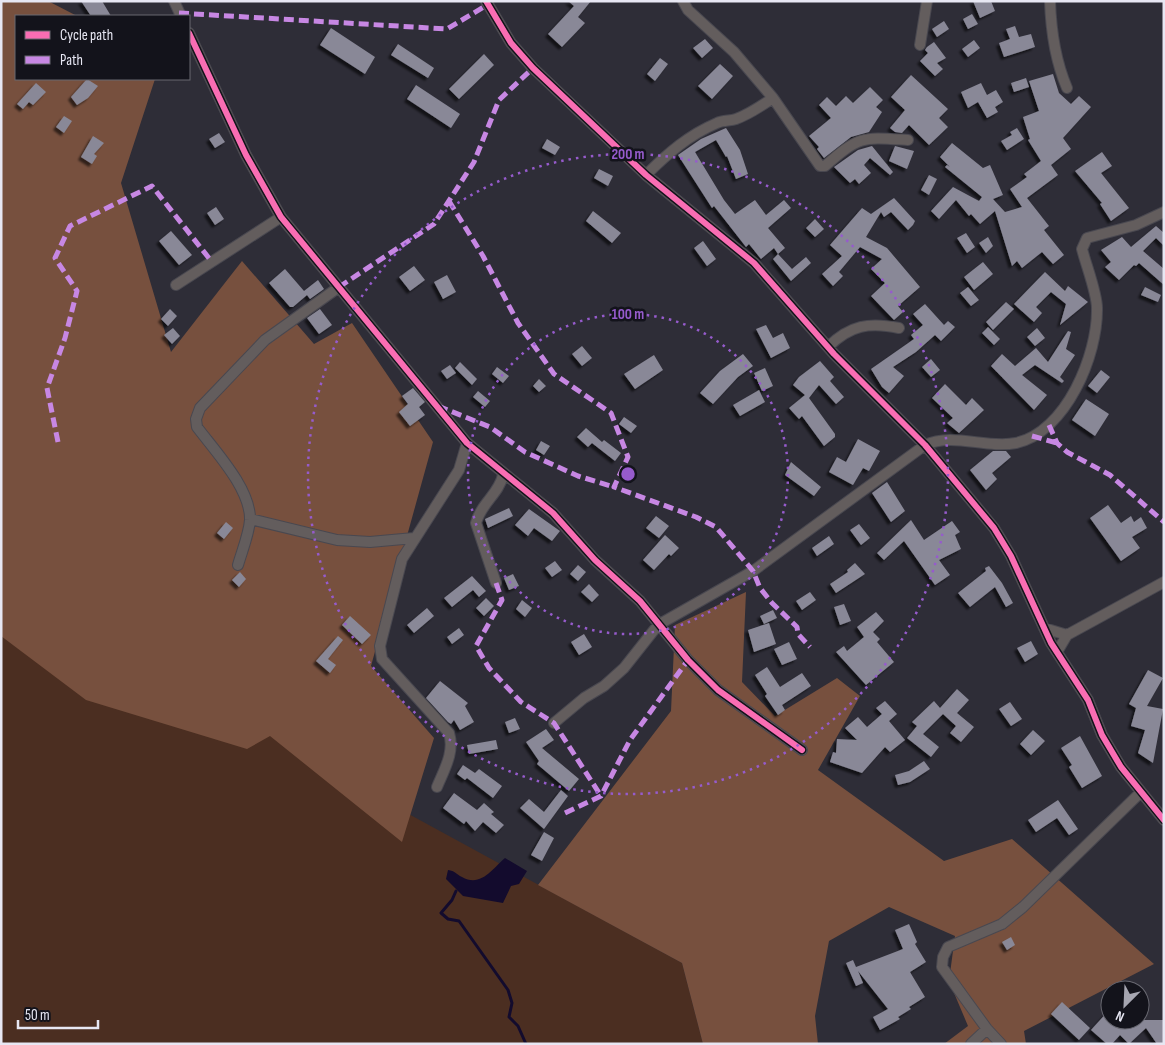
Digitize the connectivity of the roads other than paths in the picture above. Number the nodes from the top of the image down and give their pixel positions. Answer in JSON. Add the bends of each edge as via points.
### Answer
{"nodes":[{"id":1,"x":174,"y":1,"type":"edge"},
{"id":2,"x":486,"y":1,"type":"edge"},
{"id":3,"x":682,"y":1,"type":"edge"},
{"id":4,"x":927,"y":1,"type":"edge"},
{"id":5,"x":1050,"y":1,"type":"edge"},
{"id":6,"x":181,"y":15,"type":"edge"},
{"id":7,"x":190,"y":35,"type":"edge"},
{"id":8,"x":920,"y":45,"type":"dead end"},
{"id":9,"x":1067,"y":88,"type":"dead end"},
{"id":10,"x":773,"y":98,"type":"junction"},
{"id":11,"x":908,"y":140,"type":"dead end"},
{"id":12,"x":646,"y":175,"type":"junction"},
{"id":13,"x":1164,"y":212,"type":"edge"},
{"id":14,"x":281,"y":217,"type":"junction"},
{"id":15,"x":176,"y":286,"type":"dead end"},
{"id":16,"x":338,"y":286,"type":"junction"},
{"id":17,"x":900,"y":328,"type":"dead end"},
{"id":18,"x":828,"y":347,"type":"junction"},
{"id":19,"x":467,"y":443,"type":"junction"},
{"id":20,"x":925,"y":445,"type":"junction"},
{"id":21,"x":503,"y":474,"type":"junction"},
{"id":22,"x":250,"y":519,"type":"junction"},
{"id":23,"x":414,"y":538,"type":"junction"},
{"id":24,"x":238,"y":564,"type":"dead end"},
{"id":25,"x":1164,"y":582,"type":"edge"},
{"id":26,"x":496,"y":583,"type":"dead end"},
{"id":27,"x":658,"y":625,"type":"junction"},
{"id":28,"x":1044,"y":628,"type":"junction"},
{"id":29,"x":1067,"y":636,"type":"junction"},
{"id":30,"x":1057,"y":652,"type":"junction"},
{"id":31,"x":554,"y":723,"type":"dead end"},
{"id":32,"x":802,"y":750,"type":"dead end"},
{"id":33,"x":437,"y":787,"type":"dead end"},
{"id":34,"x":1141,"y":792,"type":"junction"},
{"id":35,"x":1164,"y":820,"type":"edge"},
{"id":36,"x":987,"y":1029,"type":"junction"},
{"id":37,"x":971,"y":1044,"type":"edge"},
{"id":38,"x":1001,"y":1044,"type":"edge"}],
"edges":[{"from":1,"to":6,"type":"street"},
{"from":2,"to":12,"type":"street","via":[[511,43],[533,68]]},
{"from":3,"to":10,"type":"street","via":[[734,52]]},
{"from":4,"to":8,"type":"street"},
{"from":5,"to":9,"type":"street","via":[[1056,56]]},
{"from":7,"to":14,"type":"street","via":[[246,155]]},
{"from":10,"to":11,"type":"street","via":[[820,166],[825,166],[861,139]]},
{"from":10,"to":12,"type":"street","via":[[753,112],[719,122],[683,141]]},
{"from":12,"to":18,"type":"street","via":[[754,263]]},
{"from":13,"to":20,"type":"street","via":[[1136,225],[1086,238],[1083,242],[1097,306],[1092,350],[1084,375],[1049,425],[1017,443],[942,440]]},
{"from":14,"to":15,"type":"street"},
{"from":14,"to":16,"type":"street"},
{"from":16,"to":19,"type":"street"},
{"from":16,"to":22,"type":"street","via":[[266,340],[200,408],[197,427],[236,479],[246,499]]},
{"from":17,"to":18,"type":"street","via":[[879,324],[858,327],[841,334]]},
{"from":18,"to":20,"type":"street"},
{"from":19,"to":21,"type":"street"},
{"from":19,"to":23,"type":"street","via":[[459,470]]},
{"from":20,"to":27,"type":"street","via":[[753,571]]},
{"from":20,"to":28,"type":"street","via":[[994,528],[1011,556]]},
{"from":21,"to":26,"type":"street","via":[[500,487],[479,513],[476,523]]},
{"from":21,"to":27,"type":"street","via":[[552,513],[595,560],[640,601]]},
{"from":22,"to":23,"type":"street","via":[[338,540],[370,542]]},
{"from":22,"to":24,"type":"street"},
{"from":23,"to":33,"type":"street","via":[[402,559],[388,606],[380,653],[395,675],[449,733],[452,742],[449,758]]},
{"from":25,"to":29,"type":"street"},
{"from":27,"to":31,"type":"street","via":[[624,668]]},
{"from":27,"to":32,"type":"street","via":[[718,690]]},
{"from":28,"to":29,"type":"street"},
{"from":28,"to":30,"type":"street"},
{"from":29,"to":30,"type":"street"},
{"from":30,"to":34,"type":"street","via":[[1088,700],[1116,759]]},
{"from":34,"to":35,"type":"street"},
{"from":34,"to":36,"type":"street","via":[[1002,924],[948,947],[942,957],[942,967]]},
{"from":36,"to":37,"type":"street"},
{"from":36,"to":38,"type":"street"}]}
